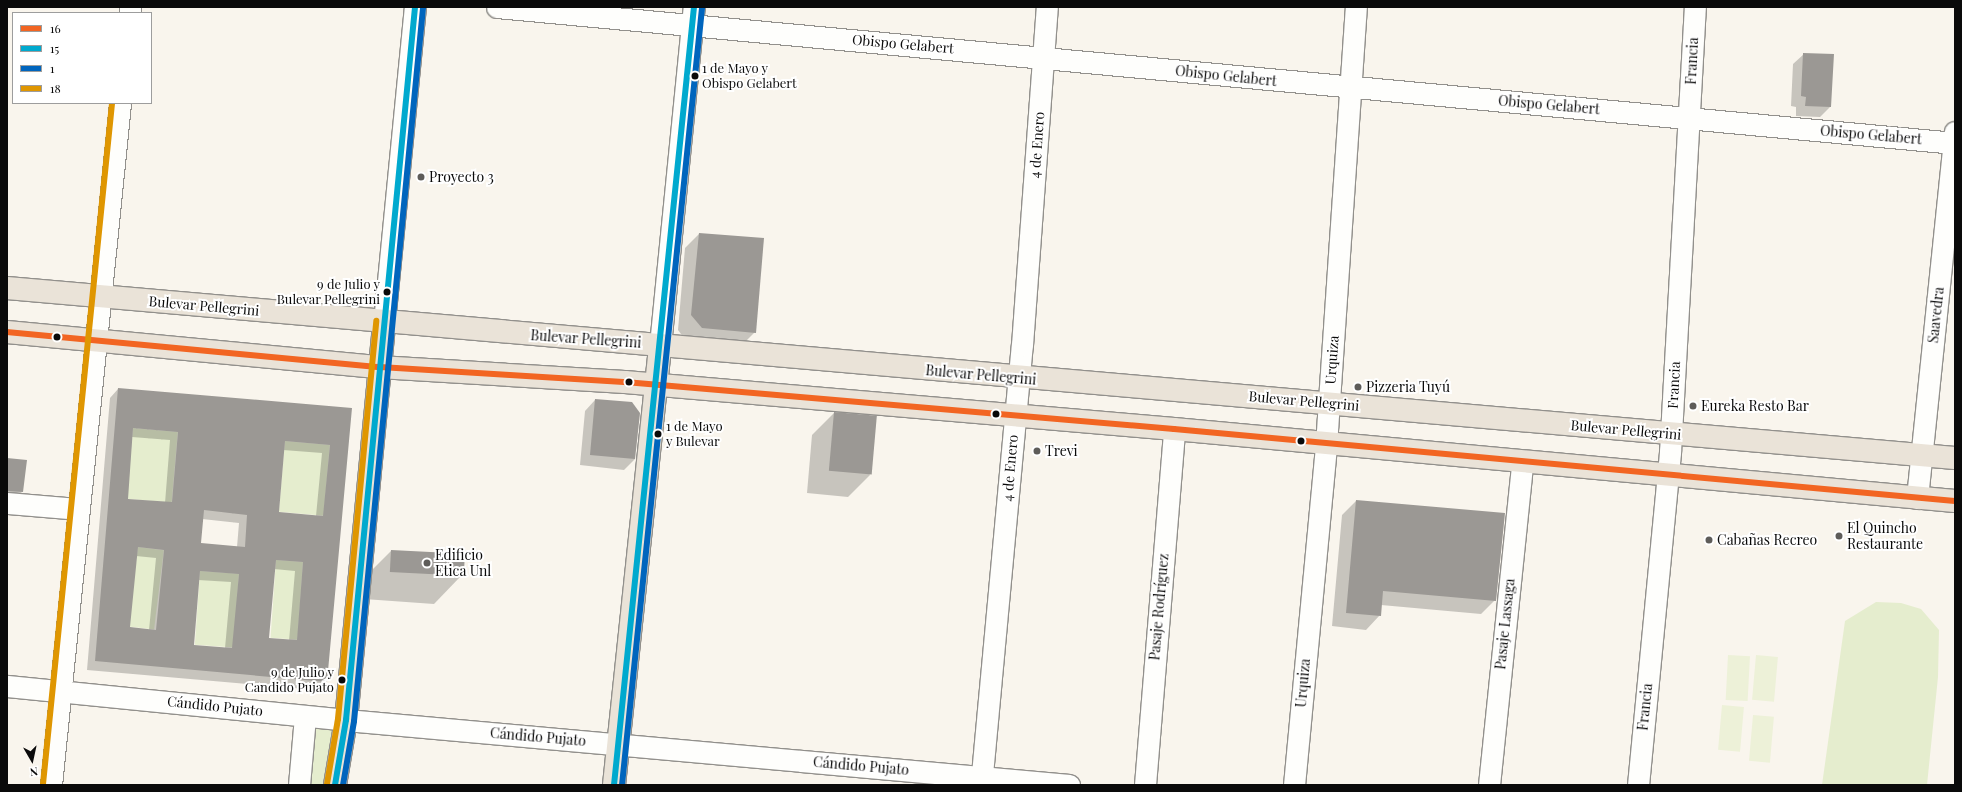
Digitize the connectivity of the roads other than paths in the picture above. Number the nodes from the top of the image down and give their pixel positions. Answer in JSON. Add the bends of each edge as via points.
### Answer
{"nodes":[{"id":1,"x":415,"y":7,"type":"edge"},
{"id":2,"x":497,"y":7,"type":"edge"},
{"id":3,"x":1047,"y":7,"type":"edge"},
{"id":4,"x":1356,"y":7,"type":"edge"},
{"id":5,"x":1695,"y":7,"type":"edge"},
{"id":6,"x":694,"y":16,"type":"edge"},
{"id":7,"x":1044,"y":58,"type":"junction"},
{"id":8,"x":1349,"y":88,"type":"junction"},
{"id":9,"x":120,"y":104,"type":"edge"},
{"id":10,"x":1688,"y":118,"type":"junction"},
{"id":11,"x":1955,"y":139,"type":"edge"},
{"id":12,"x":7,"y":288,"type":"edge"},
{"id":13,"x":99,"y":296,"type":"junction"},
{"id":14,"x":384,"y":322,"type":"junction"},
{"id":15,"x":7,"y":332,"type":"edge"},
{"id":16,"x":95,"y":340,"type":"junction"},
{"id":17,"x":660,"y":345,"type":"junction"},
{"id":18,"x":379,"y":367,"type":"junction"},
{"id":19,"x":1019,"y":379,"type":"junction"},
{"id":20,"x":657,"y":386,"type":"junction"},
{"id":21,"x":1329,"y":403,"type":"junction"},
{"id":22,"x":1014,"y":416,"type":"junction"},
{"id":23,"x":1174,"y":429,"type":"junction"},
{"id":24,"x":1671,"y":434,"type":"junction"},
{"id":25,"x":1326,"y":445,"type":"junction"},
{"id":26,"x":1922,"y":456,"type":"junction"},
{"id":27,"x":1955,"y":458,"type":"edge"},
{"id":28,"x":1522,"y":463,"type":"junction"},
{"id":29,"x":1668,"y":474,"type":"junction"},
{"id":30,"x":1917,"y":498,"type":"junction"},
{"id":31,"x":1955,"y":501,"type":"edge"},
{"id":32,"x":7,"y":503,"type":"edge"},
{"id":33,"x":79,"y":510,"type":"junction"},
{"id":34,"x":7,"y":686,"type":"edge"},
{"id":35,"x":61,"y":690,"type":"junction"},
{"id":36,"x":305,"y":716,"type":"junction"},
{"id":37,"x":346,"y":720,"type":"junction"},
{"id":38,"x":618,"y":744,"type":"junction"},
{"id":39,"x":982,"y":781,"type":"edge"},
{"id":40,"x":51,"y":785,"type":"edge"},
{"id":41,"x":299,"y":785,"type":"edge"},
{"id":42,"x":335,"y":785,"type":"edge"},
{"id":43,"x":614,"y":785,"type":"edge"},
{"id":44,"x":1069,"y":785,"type":"edge"},
{"id":45,"x":1145,"y":785,"type":"edge"},
{"id":46,"x":1294,"y":785,"type":"edge"},
{"id":47,"x":1489,"y":785,"type":"edge"},
{"id":48,"x":1638,"y":785,"type":"edge"}],
"edges":[{"from":1,"to":14,"type":"street"},
{"from":2,"to":6,"type":"street","name":"Obispo Gelabert"},
{"from":3,"to":7,"type":"street","name":"4 de Enero"},
{"from":4,"to":8,"type":"street","name":"Urquiza"},
{"from":5,"to":10,"type":"street","name":"Francia"},
{"from":6,"to":7,"type":"street","name":"Obispo Gelabert"},
{"from":6,"to":17,"type":"street"},
{"from":7,"to":8,"type":"street","name":"Obispo Gelabert"},
{"from":7,"to":19,"type":"street","name":"4 de Enero"},
{"from":8,"to":10,"type":"street","name":"Obispo Gelabert"},
{"from":8,"to":21,"type":"street","name":"Urquiza"},
{"from":9,"to":13,"type":"street"},
{"from":10,"to":11,"type":"street","name":"Obispo Gelabert"},
{"from":10,"to":24,"type":"street","name":"Francia"},
{"from":11,"to":26,"type":"street","name":"Saavedra"},
{"from":12,"to":13,"type":"main road","name":"Bulevar Pellegrini"},
{"from":13,"to":14,"type":"main road","name":"Bulevar Pellegrini"},
{"from":13,"to":16,"type":"street"},
{"from":14,"to":17,"type":"main road","name":"Bulevar Pellegrini"},
{"from":14,"to":18,"type":"main road"},
{"from":15,"to":16,"type":"main road"},
{"from":16,"to":18,"type":"main road"},
{"from":16,"to":33,"type":"street"},
{"from":17,"to":19,"type":"main road","name":"Bulevar Pellegrini"},
{"from":17,"to":20,"type":"main road"},
{"from":18,"to":20,"type":"main road"},
{"from":18,"to":37,"type":"main road"},
{"from":19,"to":21,"type":"main road","name":"Bulevar Pellegrini"},
{"from":19,"to":22,"type":"street","name":"4 de Enero"},
{"from":20,"to":22,"type":"main road"},
{"from":20,"to":38,"type":"main road"},
{"from":21,"to":24,"type":"main road","name":"Bulevar Pellegrini"},
{"from":21,"to":25,"type":"street","name":"Urquiza"},
{"from":22,"to":23,"type":"main road"},
{"from":22,"to":39,"type":"street","name":"4 de Enero"},
{"from":23,"to":25,"type":"main road"},
{"from":23,"to":45,"type":"street","name":"Pasaje Rodríguez"},
{"from":24,"to":26,"type":"main road","name":"Bulevar Pellegrini"},
{"from":24,"to":29,"type":"street","name":"Francia"},
{"from":25,"to":28,"type":"main road"},
{"from":25,"to":46,"type":"street","name":"Urquiza"},
{"from":26,"to":27,"type":"main road","name":"Bulevar Pellegrini"},
{"from":26,"to":30,"type":"street","name":"Saavedra"},
{"from":28,"to":29,"type":"main road"},
{"from":28,"to":47,"type":"street","name":"Pasaje Lassaga"},
{"from":29,"to":30,"type":"main road"},
{"from":29,"to":48,"type":"street","name":"Francia"},
{"from":30,"to":31,"type":"main road"},
{"from":32,"to":33,"type":"street"},
{"from":33,"to":35,"type":"street"},
{"from":34,"to":35,"type":"street","name":"Cándido Pujato"},
{"from":35,"to":36,"type":"street","name":"Cándido Pujato"},
{"from":35,"to":40,"type":"street"},
{"from":36,"to":37,"type":"street","name":"Cándido Pujato"},
{"from":36,"to":41,"type":"street"},
{"from":37,"to":38,"type":"street","name":"Cándido Pujato"},
{"from":37,"to":42,"type":"main road"},
{"from":38,"to":39,"type":"street","name":"Cándido Pujato"},
{"from":38,"to":43,"type":"main road"},
{"from":39,"to":44,"type":"street","name":"Cándido Pujato"}]}
